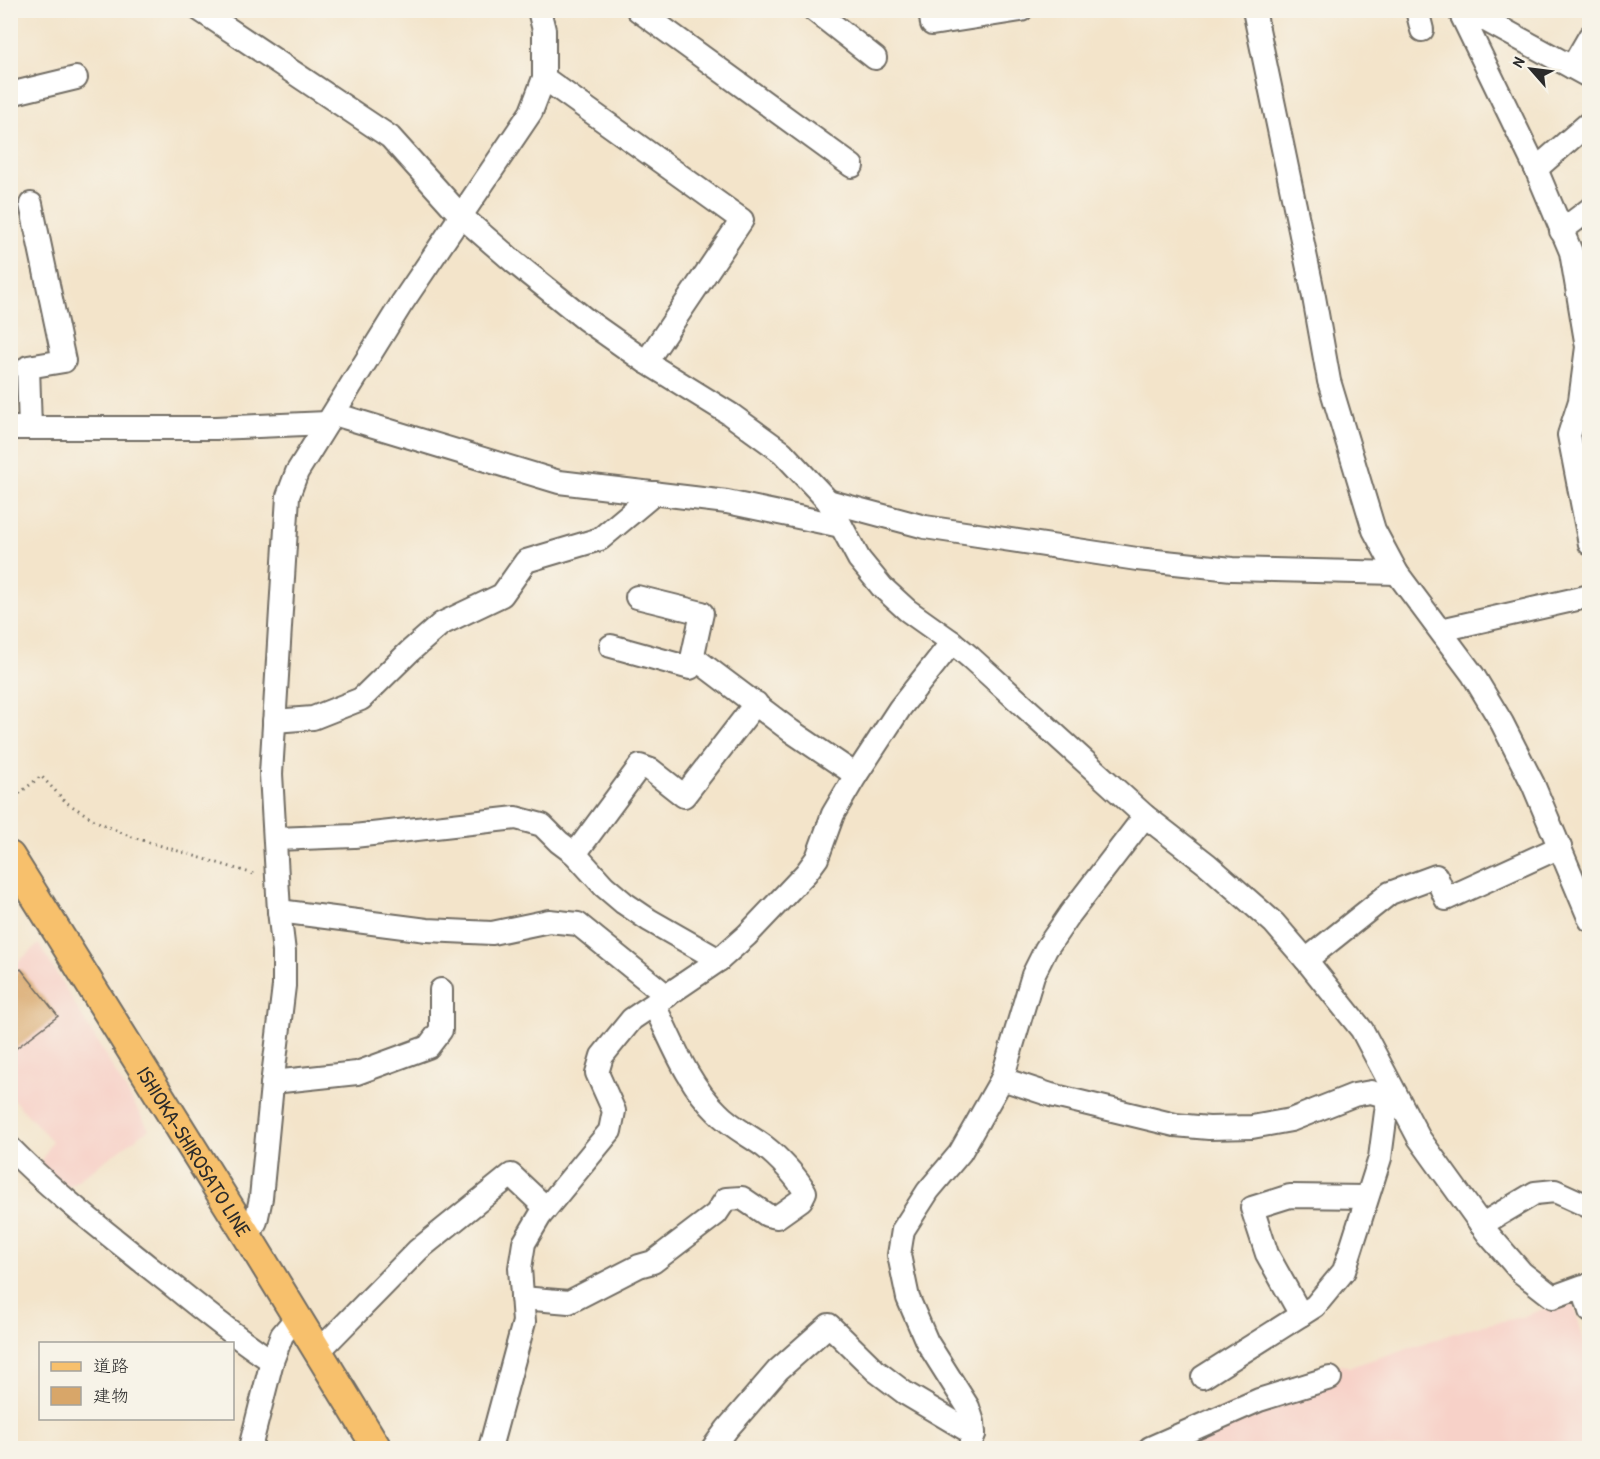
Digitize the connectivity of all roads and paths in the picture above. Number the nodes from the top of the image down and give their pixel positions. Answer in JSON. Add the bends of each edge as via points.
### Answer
{"nodes":[{"id":1,"x":200,"y":10,"type":"edge"},
{"id":2,"x":539,"y":10,"type":"edge"},
{"id":3,"x":638,"y":10,"type":"edge"},
{"id":4,"x":814,"y":10,"type":"edge"},
{"id":5,"x":930,"y":10,"type":"edge"},
{"id":6,"x":1022,"y":10,"type":"edge"},
{"id":7,"x":1254,"y":10,"type":"edge"},
{"id":8,"x":1459,"y":10,"type":"edge"},
{"id":9,"x":1467,"y":10,"type":"edge"},
{"id":10,"x":1590,"y":36,"type":"edge"},
{"id":11,"x":875,"y":58,"type":"dead end"},
{"id":12,"x":1581,"y":72,"type":"edge"},
{"id":13,"x":76,"y":78,"type":"dead end"},
{"id":14,"x":544,"y":78,"type":"junction"},
{"id":15,"x":10,"y":94,"type":"edge"},
{"id":16,"x":1590,"y":122,"type":"edge"},
{"id":17,"x":852,"y":166,"type":"dead end"},
{"id":18,"x":1536,"y":169,"type":"junction"},
{"id":19,"x":31,"y":204,"type":"dead end"},
{"id":20,"x":1590,"y":209,"type":"edge"},
{"id":21,"x":461,"y":216,"type":"junction"},
{"id":22,"x":1562,"y":231,"type":"junction"},
{"id":23,"x":646,"y":362,"type":"junction"},
{"id":24,"x":1586,"y":382,"type":"edge"},
{"id":25,"x":330,"y":419,"type":"junction"},
{"id":26,"x":20,"y":428,"type":"edge"},
{"id":27,"x":655,"y":493,"type":"junction"},
{"id":28,"x":828,"y":501,"type":"junction"},
{"id":29,"x":841,"y":526,"type":"junction"},
{"id":30,"x":1590,"y":544,"type":"edge"},
{"id":31,"x":1397,"y":573,"type":"junction"},
{"id":32,"x":1590,"y":596,"type":"edge"},
{"id":33,"x":637,"y":597,"type":"dead end"},
{"id":34,"x":1441,"y":630,"type":"junction"},
{"id":35,"x":952,"y":642,"type":"junction"},
{"id":36,"x":611,"y":646,"type":"dead end"},
{"id":37,"x":693,"y":657,"type":"junction"},
{"id":38,"x":756,"y":703,"type":"junction"},
{"id":39,"x":274,"y":721,"type":"junction"},
{"id":40,"x":856,"y":775,"type":"junction"},
{"id":41,"x":10,"y":801,"type":"edge"},
{"id":42,"x":1144,"y":816,"type":"junction"},
{"id":43,"x":275,"y":839,"type":"junction"},
{"id":44,"x":1560,"y":847,"type":"junction"},
{"id":45,"x":575,"y":854,"type":"junction"},
{"id":46,"x":10,"y":856,"type":"edge"},
{"id":47,"x":278,"y":881,"type":"junction"},
{"id":48,"x":279,"y":911,"type":"junction"},
{"id":49,"x":1590,"y":920,"type":"edge"},
{"id":50,"x":719,"y":960,"type":"junction"},
{"id":51,"x":1306,"y":960,"type":"junction"},
{"id":52,"x":441,"y":990,"type":"dead end"},
{"id":53,"x":660,"y":1000,"type":"junction"},
{"id":54,"x":1002,"y":1079,"type":"junction"},
{"id":55,"x":272,"y":1085,"type":"junction"},
{"id":56,"x":1391,"y":1095,"type":"junction"},
{"id":57,"x":10,"y":1148,"type":"edge"},
{"id":58,"x":1366,"y":1197,"type":"junction"},
{"id":59,"x":1590,"y":1207,"type":"edge"},
{"id":60,"x":546,"y":1208,"type":"junction"},
{"id":61,"x":1481,"y":1225,"type":"junction"},
{"id":62,"x":248,"y":1237,"type":"junction"},
{"id":63,"x":522,"y":1298,"type":"junction"},
{"id":64,"x":1590,"y":1311,"type":"edge"},
{"id":65,"x":1301,"y":1315,"type":"junction"},
{"id":66,"x":297,"y":1317,"type":"junction"},
{"id":67,"x":318,"y":1352,"type":"junction"},
{"id":68,"x":272,"y":1361,"type":"junction"},
{"id":69,"x":1203,"y":1377,"type":"dead end"},
{"id":70,"x":1330,"y":1378,"type":"dead end"},
{"id":71,"x":972,"y":1441,"type":"edge"},
{"id":72,"x":250,"y":1449,"type":"edge"},
{"id":73,"x":377,"y":1449,"type":"edge"},
{"id":74,"x":490,"y":1449,"type":"edge"},
{"id":75,"x":713,"y":1449,"type":"edge"},
{"id":76,"x":1150,"y":1449,"type":"edge"}],
"edges":[{"from":1,"to":21,"type":"street","via":[[390,137]]},
{"from":2,"to":14,"type":"street","via":[[544,30]]},
{"from":3,"to":17,"type":"street"},
{"from":4,"to":11,"type":"street"},
{"from":5,"to":6,"type":"street","via":[[932,24]]},
{"from":7,"to":31,"type":"street","via":[[1329,381],[1374,530]]},
{"from":8,"to":18,"type":"street"},
{"from":9,"to":12,"type":"street"},
{"from":10,"to":12,"type":"street"},
{"from":13,"to":15,"type":"street"},
{"from":14,"to":21,"type":"street","via":[[531,112]]},
{"from":14,"to":23,"type":"street","via":[[742,220]]},
{"from":16,"to":18,"type":"street"},
{"from":18,"to":22,"type":"street"},
{"from":19,"to":26,"type":"street","via":[[64,361],[28,367]]},
{"from":20,"to":22,"type":"street"},
{"from":21,"to":23,"type":"street","via":[[549,290]]},
{"from":21,"to":25,"type":"street"},
{"from":22,"to":24,"type":"street","via":[[1570,252],[1587,346]]},
{"from":23,"to":28,"type":"street","via":[[782,452]]},
{"from":24,"to":30,"type":"street","via":[[1569,435]]},
{"from":25,"to":26,"type":"street","via":[[216,428]]},
{"from":25,"to":27,"type":"street","via":[[559,482]]},
{"from":25,"to":39,"type":"street","via":[[297,472],[288,496]]},
{"from":27,"to":29,"type":"street","via":[[727,502]]},
{"from":27,"to":39,"type":"street","via":[[600,539],[526,561],[502,595],[441,624],[362,699],[313,718]]},
{"from":28,"to":29,"type":"street"},
{"from":28,"to":31,"type":"street","via":[[947,531],[1137,559],[1232,569]]},
{"from":29,"to":35,"type":"street","via":[[859,560],[882,587]]},
{"from":31,"to":34,"type":"street"},
{"from":32,"to":34,"type":"street"},
{"from":33,"to":37,"type":"street","via":[[702,613]]},
{"from":34,"to":44,"type":"street","via":[[1502,723]]},
{"from":35,"to":40,"type":"street","via":[[900,708]]},
{"from":35,"to":42,"type":"street"},
{"from":36,"to":37,"type":"street","via":[[690,668]]},
{"from":37,"to":38,"type":"street"},
{"from":38,"to":40,"type":"street"},
{"from":38,"to":45,"type":"street","via":[[684,796],[640,766]]},
{"from":39,"to":43,"type":"street","via":[[271,774]]},
{"from":40,"to":50,"type":"street","via":[[806,873]]},
{"from":41,"to":47,"type":"path","via":[[41,776],[67,803],[129,836]]},
{"from":42,"to":51,"type":"street","via":[[1254,904]]},
{"from":42,"to":54,"type":"street","via":[[1046,949],[1033,975]]},
{"from":43,"to":45,"type":"street","via":[[354,836],[516,818],[542,825]]},
{"from":43,"to":47,"type":"street"},
{"from":44,"to":49,"type":"street"},
{"from":44,"to":51,"type":"street","via":[[1446,899],[1436,876],[1390,893]]},
{"from":45,"to":50,"type":"street","via":[[624,903]]},
{"from":46,"to":62,"type":"main road","name":"ISHIOKA-SHIROSATO LINE"},
{"from":47,"to":48,"type":"street"},
{"from":48,"to":53,"type":"street","via":[[427,930],[492,933],[549,921],[578,924]]},
{"from":48,"to":55,"type":"street","via":[[284,986]]},
{"from":50,"to":53,"type":"street"},
{"from":51,"to":56,"type":"street","via":[[1362,1030],[1393,1086]]},
{"from":52,"to":55,"type":"street","via":[[441,1030],[428,1047],[357,1073]]},
{"from":53,"to":60,"type":"street","via":[[633,1020],[602,1056],[597,1073],[614,1111],[610,1131]]},
{"from":53,"to":63,"type":"street","via":[[685,1070],[716,1112],[766,1148],[805,1192],[801,1200],[777,1217],[767,1215],[742,1198],[726,1199],[716,1214],[653,1262],[569,1302]]},
{"from":54,"to":56,"type":"street","via":[[1175,1125],[1209,1128],[1252,1127],[1291,1120],[1354,1095]]},
{"from":54,"to":71,"type":"street","via":[[960,1153],[928,1191],[903,1230],[899,1255],[908,1298],[927,1342],[968,1407],[973,1422]]},
{"from":55,"to":62,"type":"street","via":[[261,1198]]},
{"from":56,"to":58,"type":"street","via":[[1380,1158]]},
{"from":56,"to":61,"type":"street"},
{"from":57,"to":68,"type":"street","via":[[98,1225]]},
{"from":58,"to":65,"type":"street","via":[[1344,1271],[1315,1306]]},
{"from":58,"to":65,"type":"street","via":[[1290,1196],[1252,1208],[1267,1254]]},
{"from":59,"to":61,"type":"street","via":[[1555,1191],[1535,1193]]},
{"from":60,"to":63,"type":"street","via":[[524,1243],[520,1268]]},
{"from":60,"to":67,"type":"street","via":[[511,1175],[418,1251]]},
{"from":61,"to":64,"type":"street","via":[[1522,1273],[1553,1297],[1583,1286]]},
{"from":62,"to":66,"type":"main road","name":"ISHIOKA-SHIROSATO LINE"},
{"from":63,"to":74,"type":"street","via":[[524,1322]]},
{"from":65,"to":69,"type":"street"},
{"from":66,"to":67,"type":"main road","name":"ISHIOKA-SHIROSATO LINE"},
{"from":66,"to":68,"type":"street","via":[[282,1335]]},
{"from":67,"to":73,"type":"main road","name":"ISHIOKA-SHIROSATO LINE"},
{"from":68,"to":72,"type":"street"},
{"from":70,"to":76,"type":"street","via":[[1259,1400]]},
{"from":71,"to":75,"type":"street","via":[[883,1377],[829,1325],[778,1370]]}]}
